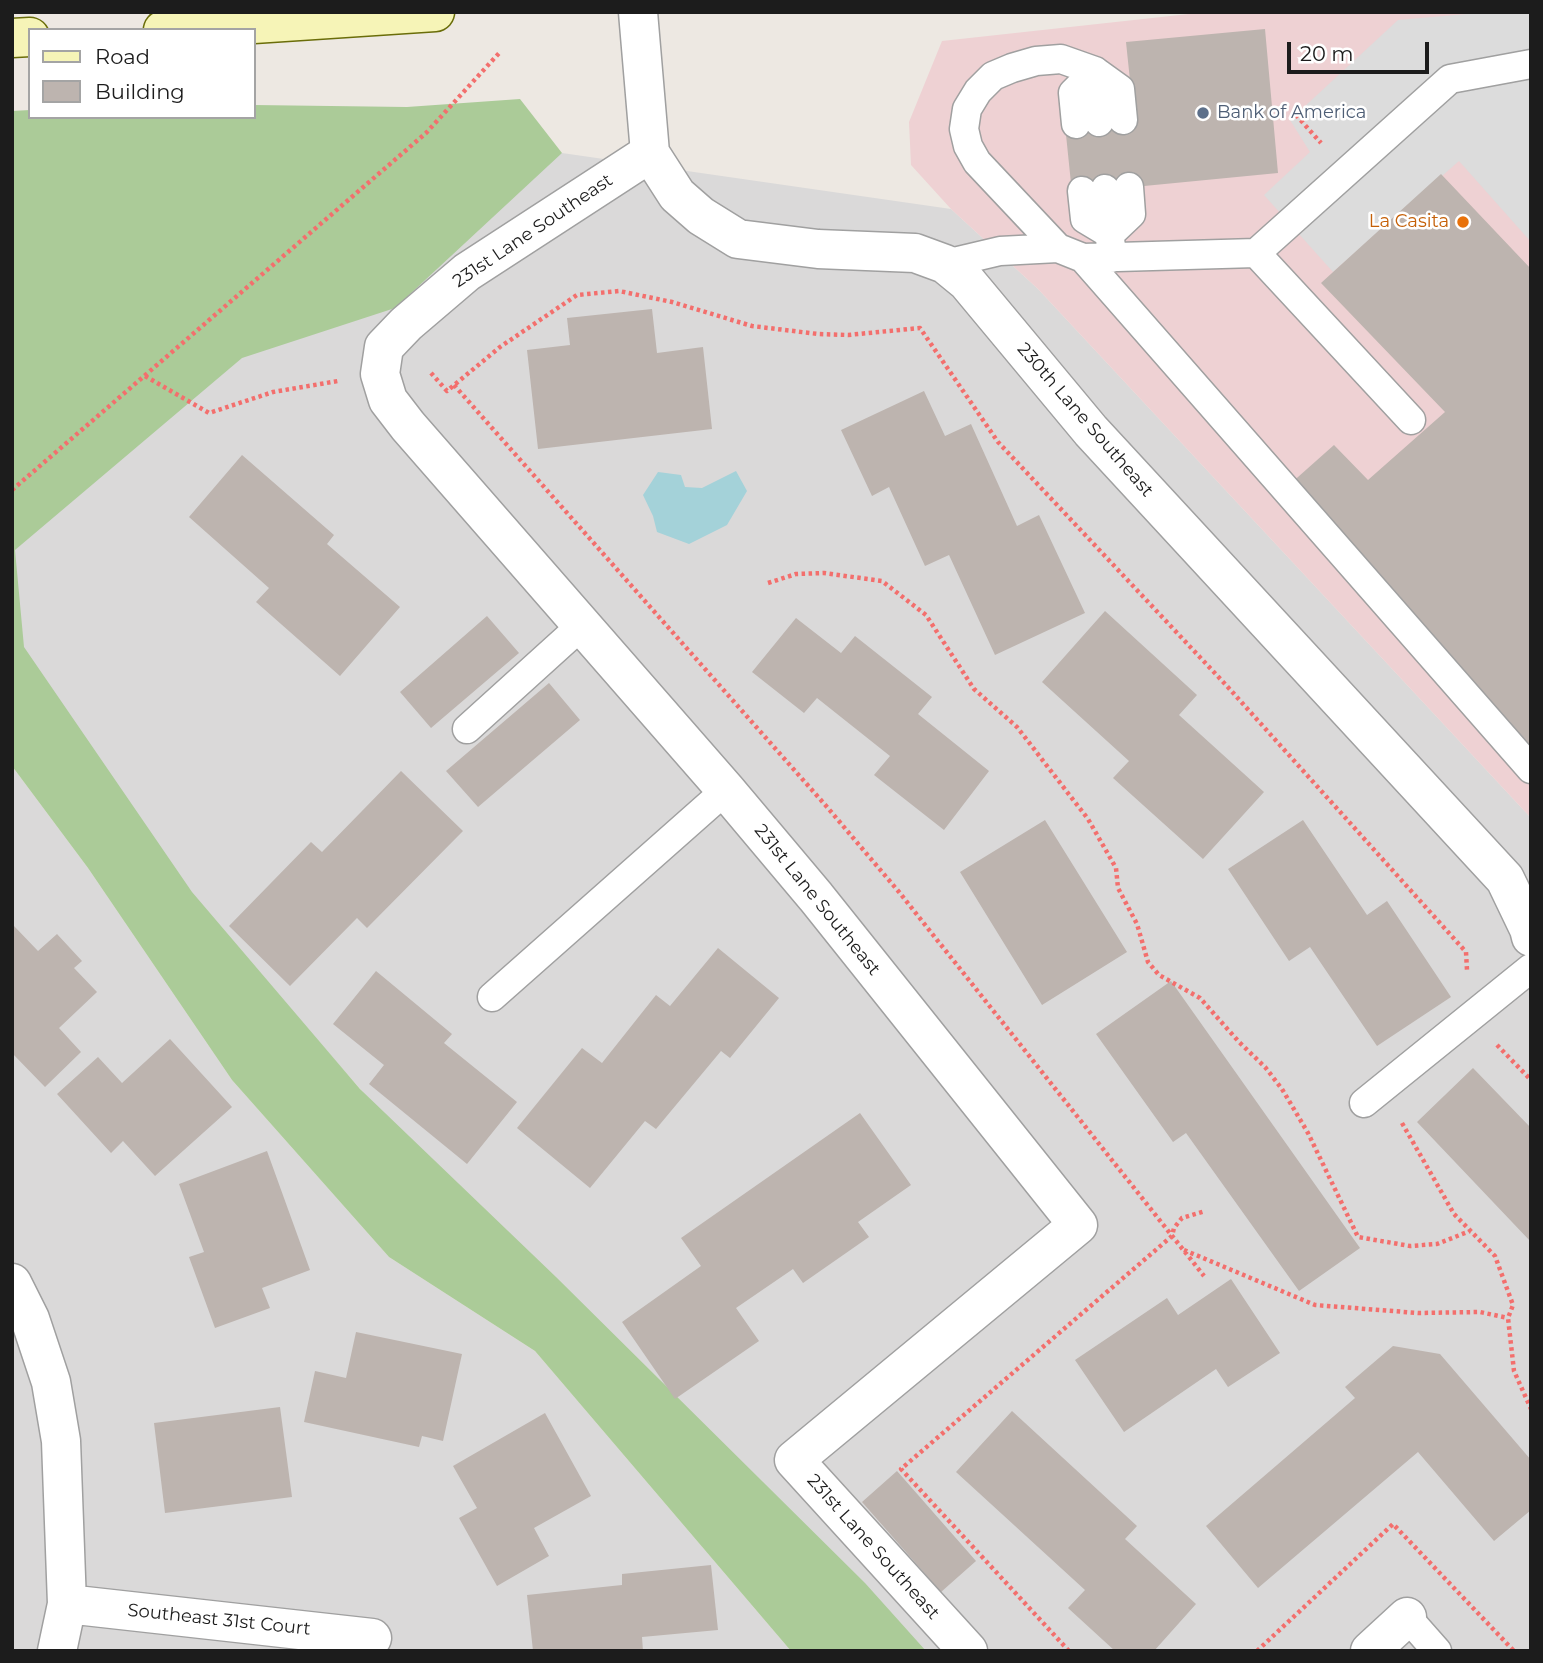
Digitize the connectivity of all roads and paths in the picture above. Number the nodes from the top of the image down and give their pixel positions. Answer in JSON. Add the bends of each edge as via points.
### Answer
{"nodes":[{"id":1,"x":435,"y":12,"type":"edge"},
{"id":2,"x":638,"y":12,"type":"edge"},
{"id":3,"x":193,"y":28,"type":"edge"},
{"id":4,"x":501,"y":51,"type":"dead end"},
{"id":5,"x":1531,"y":64,"type":"edge"},
{"id":6,"x":1095,"y":71,"type":"junction"},
{"id":7,"x":1296,"y":115,"type":"dead end"},
{"id":8,"x":1324,"y":145,"type":"dead end"},
{"id":9,"x":650,"y":153,"type":"junction"},
{"id":10,"x":1111,"y":246,"type":"junction"},
{"id":11,"x":1070,"y":253,"type":"junction"},
{"id":12,"x":1256,"y":253,"type":"junction"},
{"id":13,"x":945,"y":264,"type":"junction"},
{"id":14,"x":380,"y":373,"type":"junction"},
{"id":15,"x":431,"y":373,"type":"dead end"},
{"id":16,"x":145,"y":376,"type":"junction"},
{"id":17,"x":454,"y":386,"type":"junction"},
{"id":18,"x":1411,"y":420,"type":"dead end"},
{"id":19,"x":12,"y":490,"type":"edge"},
{"id":20,"x":768,"y":583,"type":"dead end"},
{"id":21,"x":582,"y":625,"type":"junction"},
{"id":22,"x":467,"y":729,"type":"dead end"},
{"id":23,"x":1531,"y":769,"type":"edge"},
{"id":24,"x":726,"y":790,"type":"junction"},
{"id":25,"x":1531,"y":937,"type":"edge"},
{"id":26,"x":1531,"y":968,"type":"edge"},
{"id":27,"x":492,"y":997,"type":"dead end"},
{"id":28,"x":1470,"y":1017,"type":"junction"},
{"id":29,"x":1531,"y":1080,"type":"edge"},
{"id":30,"x":1373,"y":1096,"type":"joint"},
{"id":31,"x":1205,"y":1211,"type":"dead end"},
{"id":32,"x":1470,"y":1231,"type":"junction"},
{"id":33,"x":1172,"y":1236,"type":"junction"},
{"id":34,"x":1183,"y":1250,"type":"junction"},
{"id":35,"x":1204,"y":1276,"type":"dead end"},
{"id":36,"x":12,"y":1283,"type":"edge"},
{"id":37,"x":1508,"y":1318,"type":"junction"},
{"id":38,"x":1531,"y":1409,"type":"edge"},
{"id":39,"x":67,"y":1604,"type":"junction"},
{"id":40,"x":1407,"y":1617,"type":"joint"},
{"id":41,"x":372,"y":1638,"type":"dead end"},
{"id":42,"x":57,"y":1651,"type":"edge"},
{"id":43,"x":968,"y":1651,"type":"edge"},
{"id":44,"x":1069,"y":1651,"type":"edge"},
{"id":45,"x":1370,"y":1651,"type":"edge"},
{"id":46,"x":1437,"y":1651,"type":"edge"}],
"edges":[{"from":1,"to":3,"type":"main road"},
{"from":2,"to":9,"type":"street","name":"230th Lane Southeast"},
{"from":4,"to":16,"type":"path","via":[[426,133]]},
{"from":5,"to":12,"type":"lane","via":[[1450,79]]},
{"from":6,"to":6,"type":"lane","via":[[1073,93],[1099,122],[1119,89]]},
{"from":6,"to":11,"type":"lane","via":[[1061,59],[1036,61],[993,76],[967,109],[964,128],[977,162]]},
{"from":7,"to":8,"type":"path"},
{"from":9,"to":13,"type":"street","name":"230th Lane Southeast","via":[[677,195],[738,239],[915,253]]},
{"from":9,"to":14,"type":"street","name":"231st Lane Southeast","via":[[467,272],[384,347]]},
{"from":10,"to":10,"type":"lane","via":[[1086,219],[1106,189],[1131,214]]},
{"from":10,"to":11,"type":"lane"},
{"from":10,"to":12,"type":"lane"},
{"from":11,"to":13,"type":"lane","via":[[1000,251]]},
{"from":11,"to":23,"type":"lane"},
{"from":12,"to":18,"type":"lane"},
{"from":13,"to":25,"type":"street","name":"230th Lane Southeast","via":[[967,282],[1091,431],[1505,879]]},
{"from":14,"to":16,"type":"path","via":[[273,391],[209,413]]},
{"from":14,"to":21,"type":"street","name":"231st Lane Southeast","via":[[388,400],[408,426]]},
{"from":15,"to":17,"type":"path","via":[[447,391]]},
{"from":16,"to":19,"type":"path"},
{"from":17,"to":28,"type":"path","via":[[500,347],[577,295],[619,291],[752,326],[818,334],[919,328],[998,442],[1226,685],[1466,952]]},
{"from":17,"to":33,"type":"path","via":[[890,881]]},
{"from":20,"to":32,"type":"path","via":[[796,574],[824,573],[881,581],[926,615],[974,688],[1017,727],[1088,819],[1116,868],[1118,888],[1137,924],[1148,962],[1159,975],[1200,998],[1282,1090],[1358,1237],[1410,1246],[1437,1244]]},
{"from":21,"to":22,"type":"lane"},
{"from":21,"to":24,"type":"street","name":"231st Lane Southeast"},
{"from":24,"to":27,"type":"lane"},
{"from":24,"to":43,"type":"street","name":"231st Lane Southeast","via":[[1078,1225],[794,1460]]},
{"from":26,"to":28,"type":"lane"},
{"from":28,"to":29,"type":"path"},
{"from":28,"to":30,"type":"lane"},
{"from":30,"to":32,"type":"path"},
{"from":31,"to":33,"type":"path","via":[[1182,1218]]},
{"from":32,"to":37,"type":"path","via":[[1495,1256],[1513,1306]]},
{"from":33,"to":34,"type":"path"},
{"from":33,"to":44,"type":"path","via":[[901,1469]]},
{"from":34,"to":35,"type":"path"},
{"from":34,"to":37,"type":"path","via":[[1315,1305],[1480,1312]]},
{"from":36,"to":39,"type":"street","via":[[30,1319],[51,1382],[61,1441]]},
{"from":37,"to":38,"type":"path","via":[[1514,1371]]},
{"from":39,"to":41,"type":"street","name":"Southeast 31st Court"},
{"from":39,"to":42,"type":"street"},
{"from":40,"to":45,"type":"street"},
{"from":40,"to":46,"type":"lane"}]}
